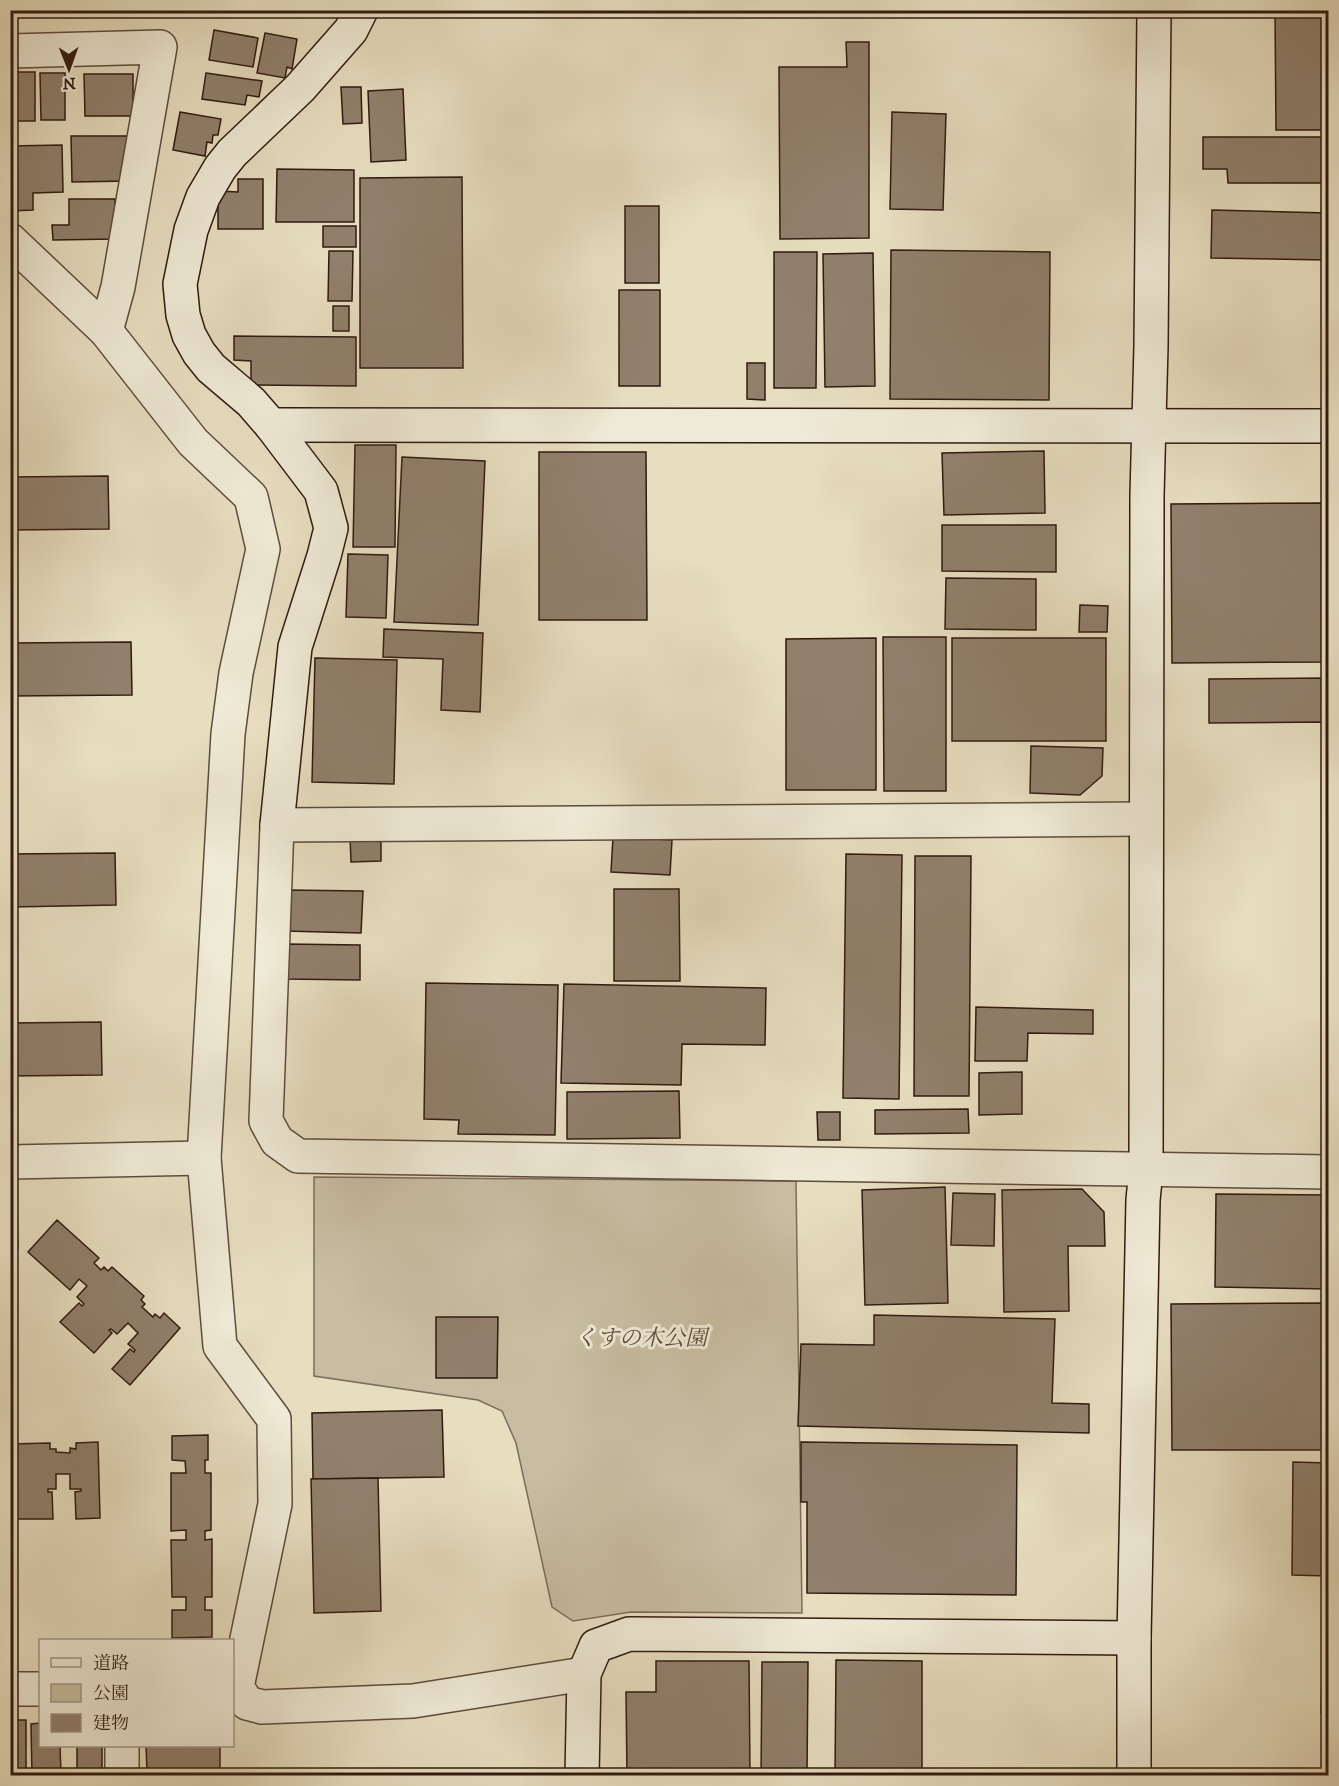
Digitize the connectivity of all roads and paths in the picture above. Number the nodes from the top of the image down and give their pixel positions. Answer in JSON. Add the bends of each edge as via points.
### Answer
{"nodes":[{"id":1,"x":361,"y":10,"type":"edge"},
{"id":2,"x":1154,"y":10,"type":"edge"},
{"id":3,"x":10,"y":51,"type":"edge"},
{"id":4,"x":10,"y":240,"type":"edge"},
{"id":5,"x":106,"y":331,"type":"junction"},
{"id":6,"x":271,"y":425,"type":"junction"},
{"id":7,"x":1149,"y":425,"type":"junction"},
{"id":8,"x":1329,"y":426,"type":"edge"},
{"id":9,"x":1146,"y":819,"type":"junction"},
{"id":10,"x":278,"y":825,"type":"junction"},
{"id":11,"x":204,"y":1158,"type":"junction"},
{"id":12,"x":10,"y":1162,"type":"edge"},
{"id":13,"x":1146,"y":1170,"type":"junction"},
{"id":14,"x":1329,"y":1172,"type":"edge"},
{"id":15,"x":1134,"y":1638,"type":"junction"},
{"id":16,"x":584,"y":1674,"type":"junction"},
{"id":17,"x":235,"y":1687,"type":"edge"},
{"id":18,"x":10,"y":1689,"type":"edge"},
{"id":19,"x":39,"y":1689,"type":"edge"},
{"id":20,"x":122,"y":1747,"type":"edge"},
{"id":21,"x":122,"y":1776,"type":"edge"},
{"id":22,"x":582,"y":1776,"type":"edge"},
{"id":23,"x":1134,"y":1776,"type":"edge"}],
"edges":[{"from":1,"to":6,"type":"street","via":[[351,30],[300,88],[220,168],[203,197],[189,240],[180,284],[189,335],[211,368]]},
{"from":2,"to":7,"type":"street"},
{"from":3,"to":5,"type":"street","via":[[160,47],[118,287]]},
{"from":4,"to":5,"type":"street"},
{"from":5,"to":11,"type":"street","via":[[193,442],[251,497],[263,549],[236,673],[228,734]]},
{"from":6,"to":7,"type":"street"},
{"from":6,"to":10,"type":"street","via":[[321,491],[331,528],[295,647]]},
{"from":7,"to":8,"type":"street"},
{"from":7,"to":9,"type":"street"},
{"from":9,"to":10,"type":"street"},
{"from":9,"to":13,"type":"street"},
{"from":10,"to":13,"type":"street","via":[[266,1121],[277,1141],[298,1156]]},
{"from":11,"to":12,"type":"street"},
{"from":11,"to":17,"type":"street","via":[[220,1346],[274,1419],[275,1504]]},
{"from":13,"to":14,"type":"street"},
{"from":13,"to":15,"type":"street"},
{"from":15,"to":16,"type":"street","via":[[629,1634],[596,1646]]},
{"from":15,"to":23,"type":"street"},
{"from":16,"to":17,"type":"street","via":[[413,1701],[262,1707],[247,1703]]},
{"from":16,"to":22,"type":"street"},
{"from":18,"to":19,"type":"street"},
{"from":20,"to":21,"type":"street"}]}
